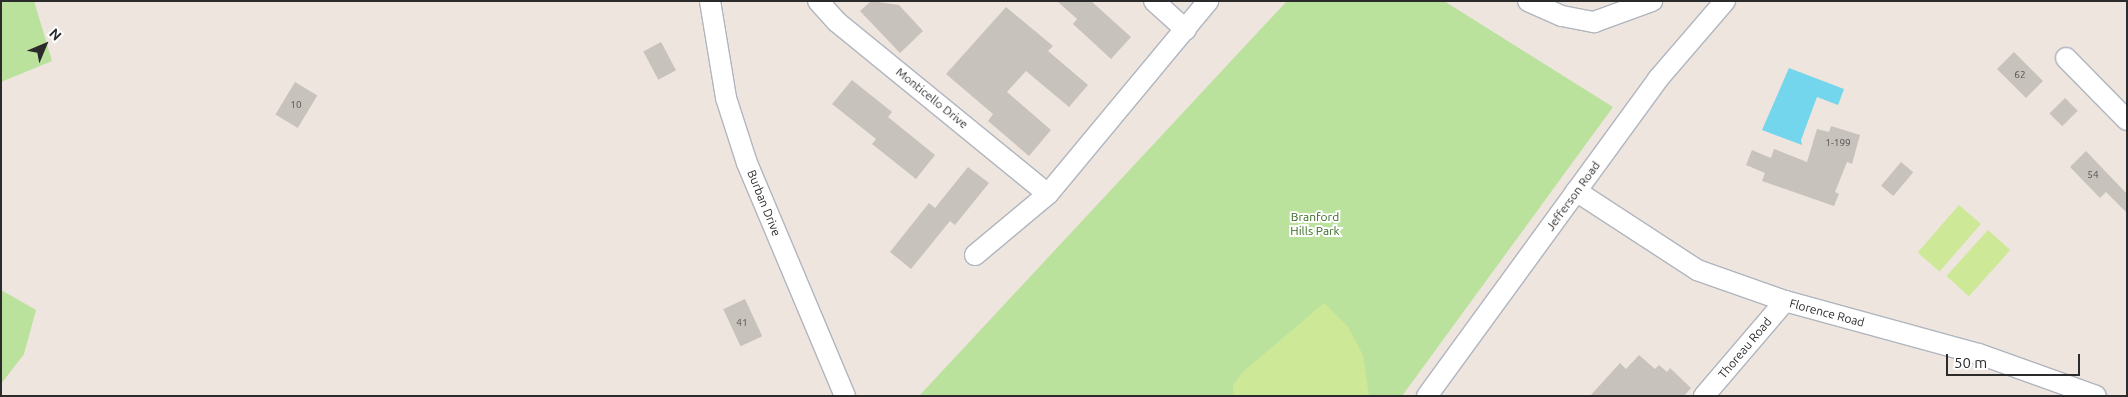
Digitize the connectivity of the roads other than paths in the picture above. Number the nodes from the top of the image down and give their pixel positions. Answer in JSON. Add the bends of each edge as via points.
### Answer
{"nodes":[{"id":1,"x":710,"y":1,"type":"edge"},
{"id":2,"x":818,"y":1,"type":"edge"},
{"id":3,"x":1154,"y":1,"type":"edge"},
{"id":4,"x":1208,"y":1,"type":"edge"},
{"id":5,"x":1528,"y":1,"type":"edge"},
{"id":6,"x":1652,"y":1,"type":"edge"},
{"id":7,"x":1725,"y":1,"type":"edge"},
{"id":8,"x":1186,"y":30,"type":"junction"},
{"id":9,"x":2066,"y":58,"type":"dead end"},
{"id":10,"x":2127,"y":120,"type":"edge"},
{"id":11,"x":1576,"y":190,"type":"junction"},
{"id":12,"x":1048,"y":194,"type":"junction"},
{"id":13,"x":975,"y":255,"type":"dead end"},
{"id":14,"x":1785,"y":301,"type":"junction"},
{"id":15,"x":845,"y":396,"type":"edge"},
{"id":16,"x":1428,"y":396,"type":"edge"},
{"id":17,"x":1704,"y":396,"type":"edge"},
{"id":18,"x":2096,"y":396,"type":"edge"}],
"edges":[{"from":1,"to":15,"type":"street","name":"Burban Drive","via":[[726,98],[747,162]]},
{"from":2,"to":12,"type":"street","name":"Monticello Drive","via":[[838,22]]},
{"from":3,"to":8,"type":"street"},
{"from":4,"to":8,"type":"street"},
{"from":5,"to":6,"type":"street","via":[[1562,16],[1594,22]]},
{"from":7,"to":11,"type":"street","name":"Jefferson Road","via":[[1658,79]]},
{"from":8,"to":12,"type":"street"},
{"from":9,"to":10,"type":"street"},
{"from":11,"to":14,"type":"street","name":"Florence Road","via":[[1697,270]]},
{"from":11,"to":16,"type":"street","name":"Jefferson Road"},
{"from":12,"to":13,"type":"street"},
{"from":14,"to":17,"type":"street","name":"Thoreau Road"},
{"from":14,"to":18,"type":"street","name":"Florence Road","via":[[1979,354]]}]}
